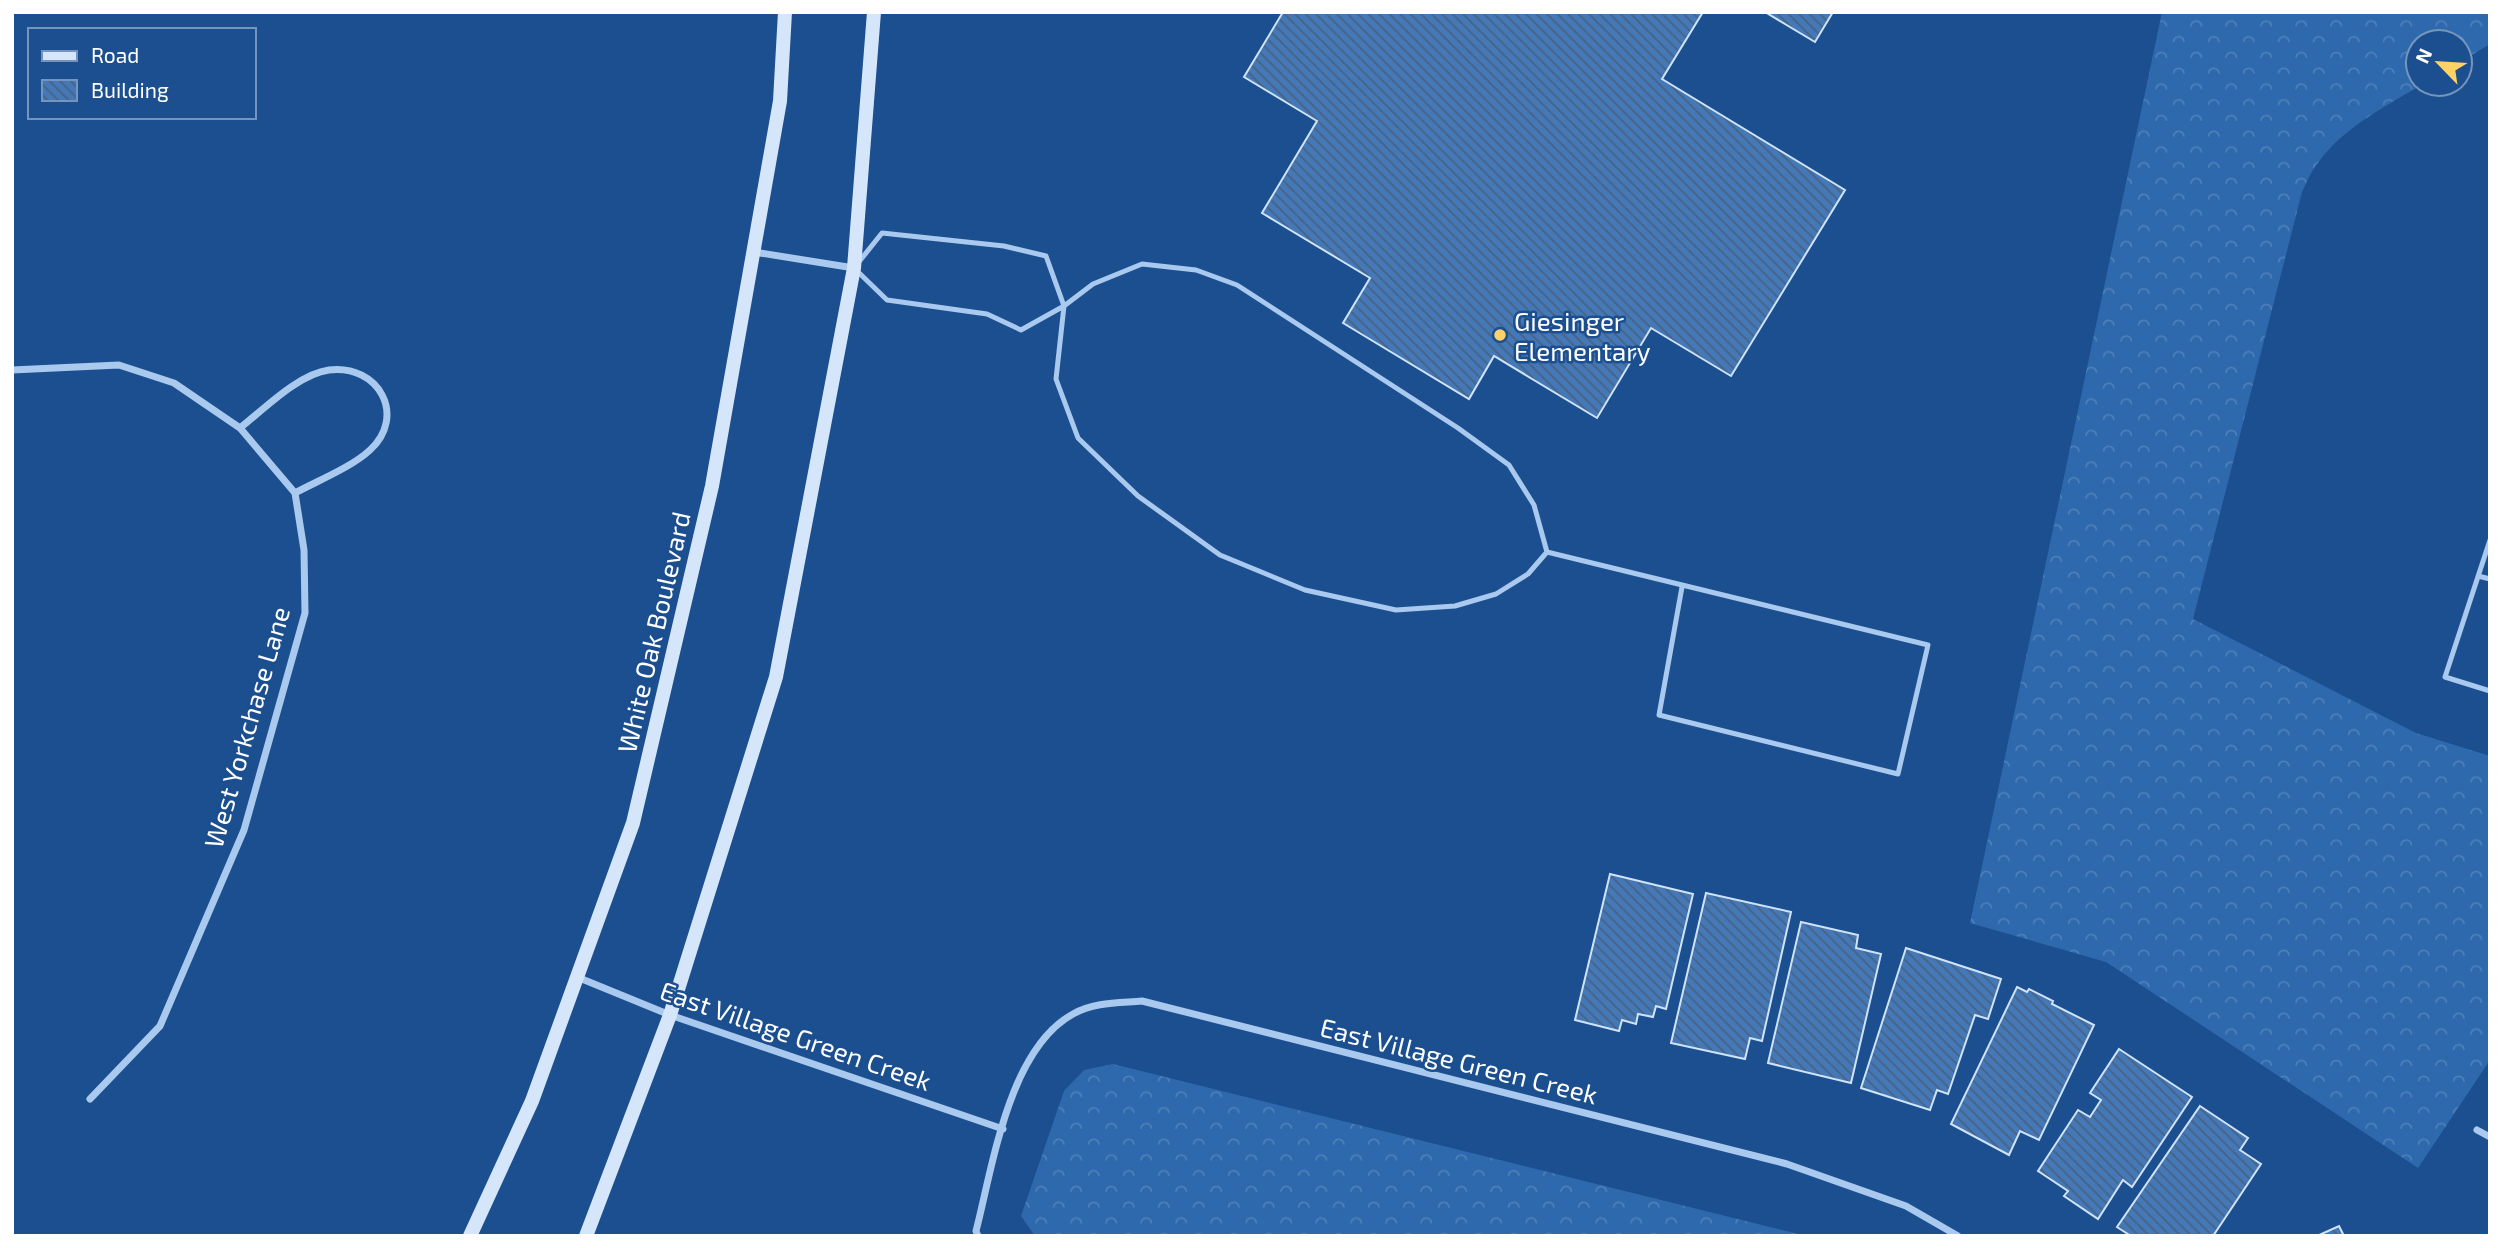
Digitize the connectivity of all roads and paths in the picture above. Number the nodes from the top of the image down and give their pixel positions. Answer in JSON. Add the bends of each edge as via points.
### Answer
{"nodes":[{"id":1,"x":785,"y":12,"type":"edge"},
{"id":2,"x":874,"y":12,"type":"edge"},
{"id":3,"x":753,"y":252,"type":"junction"},
{"id":4,"x":854,"y":268,"type":"junction"},
{"id":5,"x":1064,"y":306,"type":"junction"},
{"id":6,"x":12,"y":370,"type":"edge"},
{"id":7,"x":240,"y":428,"type":"junction"},
{"id":8,"x":295,"y":493,"type":"junction"},
{"id":9,"x":2490,"y":540,"type":"edge"},
{"id":10,"x":1547,"y":552,"type":"junction"},
{"id":11,"x":2478,"y":576,"type":"junction"},
{"id":12,"x":2490,"y":579,"type":"edge"},
{"id":13,"x":1682,"y":587,"type":"junction"},
{"id":14,"x":2490,"y":691,"type":"edge"},
{"id":15,"x":577,"y":977,"type":"junction"},
{"id":16,"x":670,"y":1015,"type":"junction"},
{"id":17,"x":90,"y":1099,"type":"dead end"},
{"id":18,"x":1003,"y":1129,"type":"junction"},
{"id":19,"x":2477,"y":1130,"type":"dead end"},
{"id":20,"x":2490,"y":1137,"type":"edge"},
{"id":21,"x":470,"y":1236,"type":"edge"},
{"id":22,"x":586,"y":1236,"type":"edge"},
{"id":23,"x":978,"y":1236,"type":"edge"},
{"id":24,"x":1958,"y":1236,"type":"edge"}],
"edges":[{"from":1,"to":3,"type":"street","name":"White Oak Boulevard","via":[[780,101]]},
{"from":2,"to":4,"type":"street"},
{"from":3,"to":4,"type":"street"},
{"from":3,"to":15,"type":"street","name":"White Oak Boulevard","via":[[712,486],[633,823]]},
{"from":4,"to":5,"type":"lane","via":[[887,299],[987,314],[1021,330]]},
{"from":4,"to":5,"type":"lane","via":[[882,233],[1004,246],[1046,256]]},
{"from":4,"to":16,"type":"street","via":[[776,677]]},
{"from":5,"to":10,"type":"lane","via":[[1093,284],[1142,264],[1196,270],[1237,285],[1509,466],[1534,505]]},
{"from":5,"to":10,"type":"lane","via":[[1056,379],[1078,438],[1138,496],[1220,555],[1305,590],[1396,610],[1455,606],[1496,594],[1528,573]]},
{"from":6,"to":7,"type":"street","via":[[119,365],[174,383]]},
{"from":7,"to":8,"type":"street"},
{"from":7,"to":8,"type":"street","via":[[292,386],[327,370],[351,371],[371,379],[383,394],[383,433],[369,450]]},
{"from":8,"to":17,"type":"street","name":"West Yorkchase Lane","via":[[304,550],[305,612],[244,830],[160,1026]]},
{"from":9,"to":11,"type":"lane"},
{"from":10,"to":13,"type":"lane"},
{"from":11,"to":12,"type":"lane"},
{"from":11,"to":14,"type":"lane","via":[[2445,677]]},
{"from":13,"to":13,"type":"lane","via":[[1928,645],[1898,774],[1659,715]]},
{"from":15,"to":16,"type":"street","name":"East Village Green Creek"},
{"from":15,"to":21,"type":"street","name":"White Oak Boulevard","via":[[532,1101]]},
{"from":16,"to":18,"type":"street","name":"East Village Green Creek"},
{"from":16,"to":22,"type":"street"},
{"from":18,"to":23,"type":"street","name":"East Village Green Creek"},
{"from":18,"to":24,"type":"street","name":"East Village Green Creek","via":[[1024,1069],[1049,1031],[1074,1013],[1105,1003],[1142,1001],[1787,1164],[1906,1206]]},
{"from":19,"to":20,"type":"street"}]}
